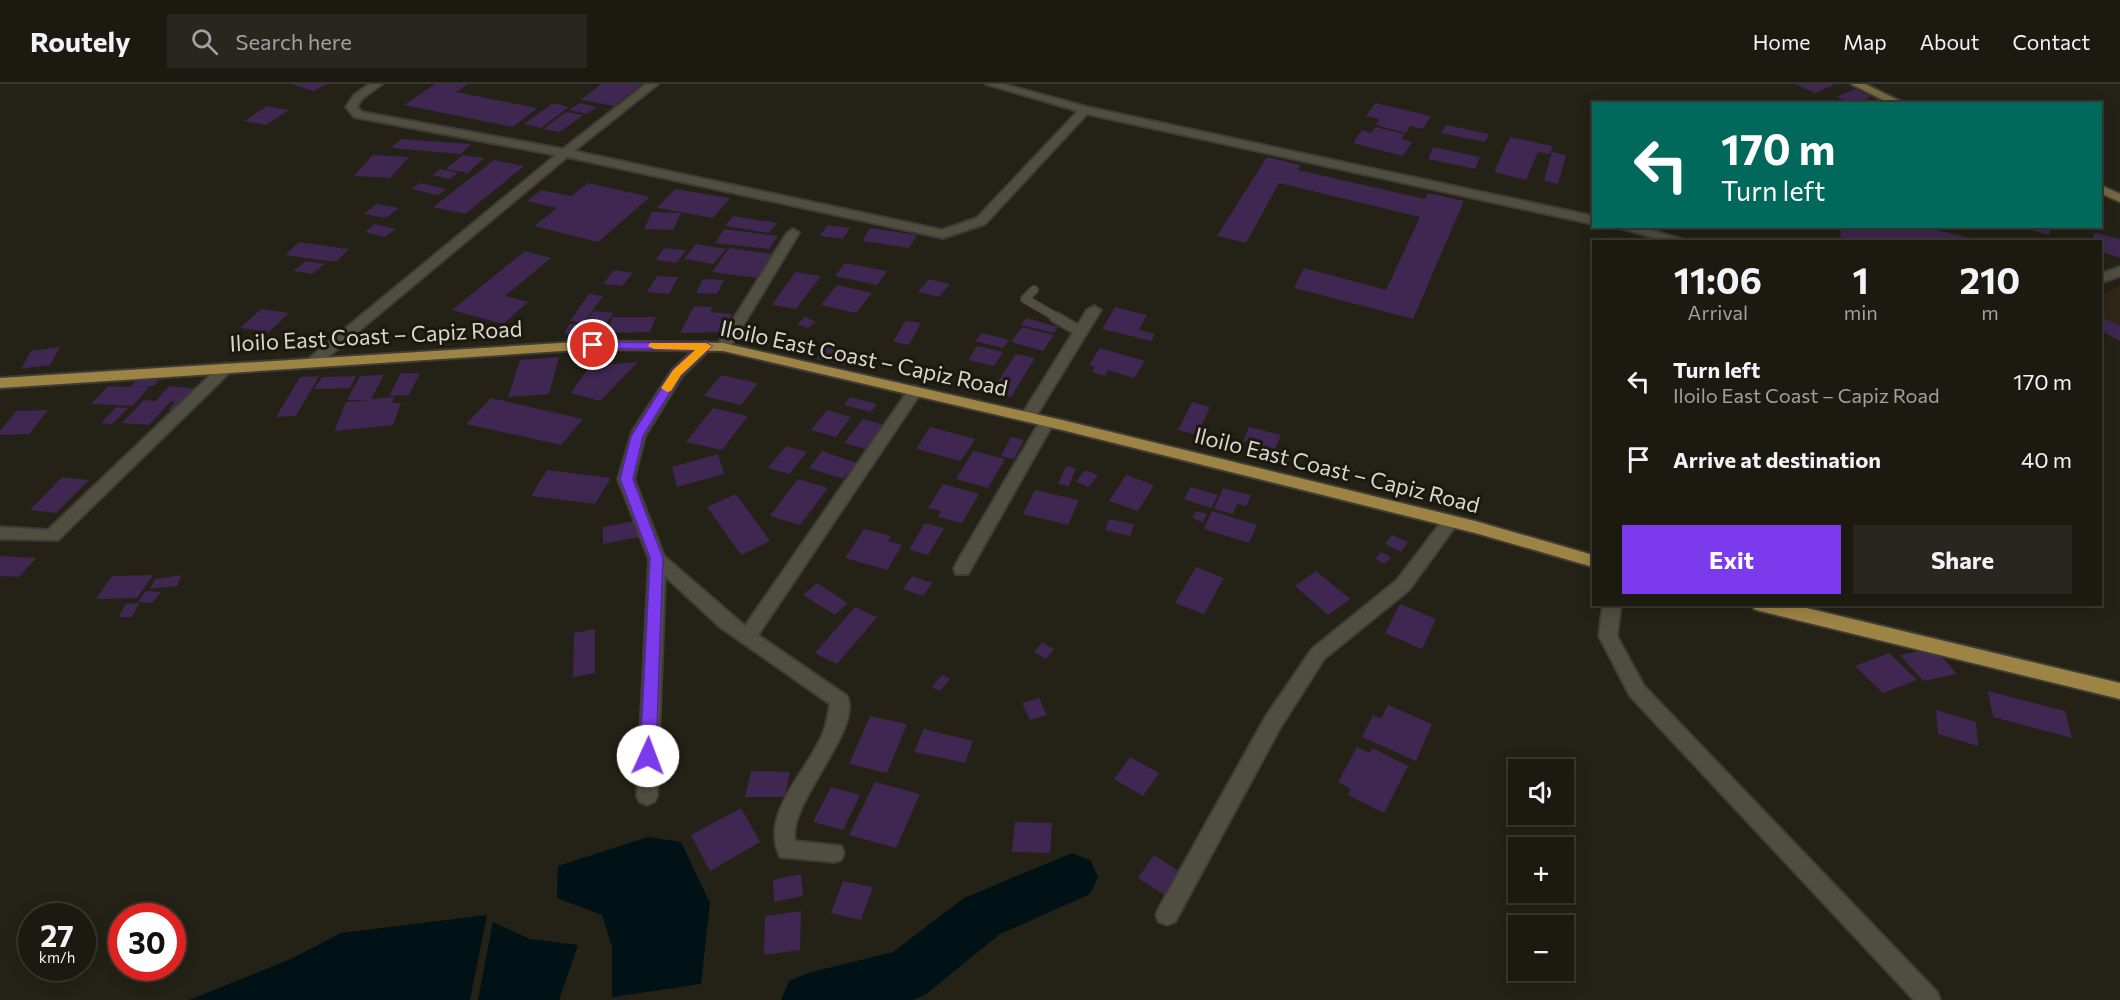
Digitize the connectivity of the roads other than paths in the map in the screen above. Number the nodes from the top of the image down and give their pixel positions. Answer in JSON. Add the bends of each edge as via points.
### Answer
{"nodes":[{"id":1,"x":377,"y":84,"type":"edge"},
{"id":2,"x":654,"y":84,"type":"edge"},
{"id":3,"x":991,"y":84,"type":"edge"},
{"id":4,"x":1856,"y":84,"type":"edge"},
{"id":5,"x":1896,"y":102,"type":"edge"},
{"id":6,"x":1085,"y":110,"type":"junction"},
{"id":7,"x":565,"y":153,"type":"junction"},
{"id":8,"x":2102,"y":190,"type":"edge"},
{"id":9,"x":2120,"y":198,"type":"edge"},
{"id":10,"x":1592,"y":220,"type":"edge"},
{"id":11,"x":1628,"y":228,"type":"edge"},
{"id":12,"x":793,"y":233,"type":"dead end"},
{"id":13,"x":1677,"y":240,"type":"edge"},
{"id":14,"x":2120,"y":271,"type":"edge"},
{"id":15,"x":2102,"y":278,"type":"edge"},
{"id":16,"x":1034,"y":290,"type":"dead end"},
{"id":17,"x":1094,"y":310,"type":"dead end"},
{"id":18,"x":1081,"y":332,"type":"junction"},
{"id":19,"x":715,"y":347,"type":"junction"},
{"id":20,"x":312,"y":363,"type":"junction"},
{"id":21,"x":226,"y":368,"type":"junction"},
{"id":22,"x":3,"y":386,"type":"edge"},
{"id":23,"x":915,"y":391,"type":"junction"},
{"id":24,"x":1028,"y":417,"type":"junction"},
{"id":25,"x":1047,"y":422,"type":"junction"},
{"id":26,"x":1451,"y":521,"type":"junction"},
{"id":27,"x":0,"y":533,"type":"edge"},
{"id":28,"x":657,"y":558,"type":"junction"},
{"id":29,"x":1592,"y":561,"type":"edge"},
{"id":30,"x":962,"y":569,"type":"dead end"},
{"id":31,"x":1612,"y":606,"type":"edge"},
{"id":32,"x":1768,"y":606,"type":"edge"},
{"id":33,"x":747,"y":637,"type":"junction"},
{"id":34,"x":2120,"y":691,"type":"edge"},
{"id":35,"x":647,"y":796,"type":"dead end"},
{"id":36,"x":834,"y":853,"type":"dead end"},
{"id":37,"x":1167,"y":915,"type":"dead end"},
{"id":38,"x":1929,"y":1000,"type":"edge"}],
"edges":[{"from":1,"to":7,"type":"street","via":[[351,106],[358,115]]},
{"from":2,"to":7,"type":"street"},
{"from":3,"to":6,"type":"street"},
{"from":4,"to":5,"type":"main road"},
{"from":6,"to":7,"type":"street","via":[[981,221],[943,234]]},
{"from":6,"to":10,"type":"street"},
{"from":7,"to":20,"type":"street"},
{"from":8,"to":9,"type":"main road"},
{"from":11,"to":13,"type":"street"},
{"from":12,"to":19,"type":"street"},
{"from":14,"to":15,"type":"street"},
{"from":16,"to":18,"type":"lane","via":[[1025,299]]},
{"from":17,"to":18,"type":"street"},
{"from":18,"to":24,"type":"street"},
{"from":19,"to":20,"type":"main road","name":"Iloilo East Coast – Capiz Road","via":[[593,345]]},
{"from":19,"to":23,"type":"main road","name":"Iloilo East Coast – Capiz Road"},
{"from":19,"to":28,"type":"street","via":[[677,373],[637,436],[626,479]]},
{"from":20,"to":21,"type":"main road","name":"Iloilo East Coast – Capiz Road"},
{"from":21,"to":22,"type":"main road","name":"Iloilo East Coast – Capiz Road"},
{"from":21,"to":27,"type":"street","via":[[52,536]]},
{"from":23,"to":24,"type":"main road","name":"Iloilo East Coast – Capiz Road"},
{"from":23,"to":33,"type":"street"},
{"from":24,"to":25,"type":"main road","name":"Iloilo East Coast – Capiz Road"},
{"from":25,"to":26,"type":"main road","name":"Iloilo East Coast – Capiz Road"},
{"from":25,"to":30,"type":"street"},
{"from":26,"to":29,"type":"main road","name":"Iloilo East Coast – Capiz Road"},
{"from":26,"to":37,"type":"street","via":[[1403,585],[1318,654],[1273,722]]},
{"from":28,"to":33,"type":"street"},
{"from":28,"to":35,"type":"street"},
{"from":31,"to":38,"type":"street","via":[[1608,636],[1637,691]]},
{"from":32,"to":34,"type":"main road"},
{"from":33,"to":36,"type":"street","via":[[840,701],[833,733],[783,831],[787,850]]}]}
